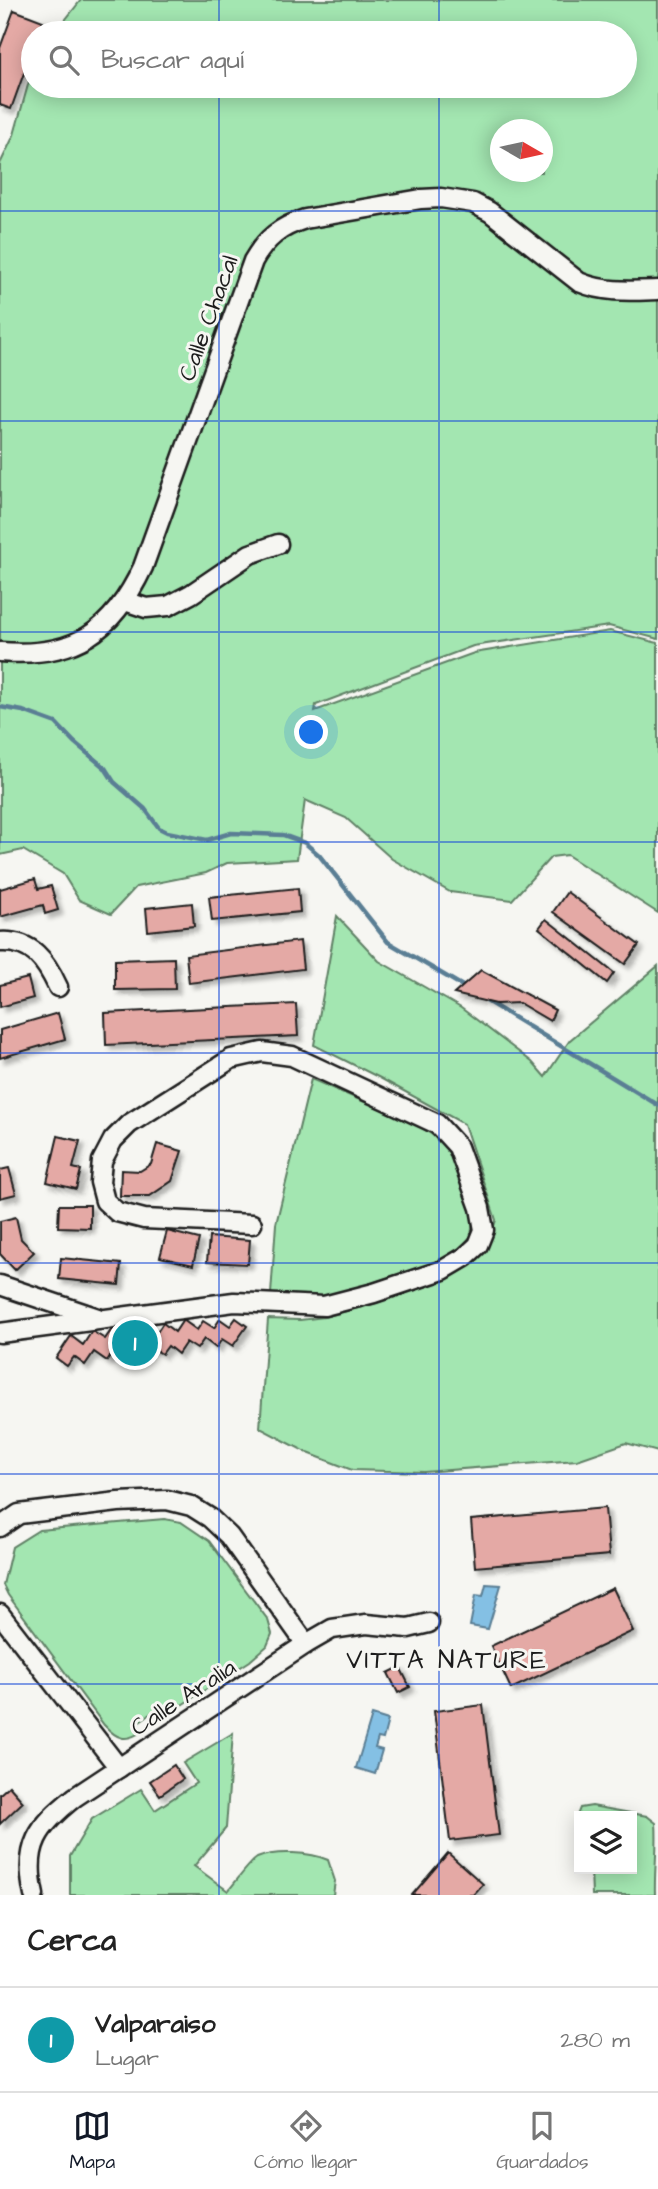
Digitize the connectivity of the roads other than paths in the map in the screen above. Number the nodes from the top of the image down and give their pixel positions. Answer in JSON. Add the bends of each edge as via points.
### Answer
{"nodes":[{"id":1,"x":658,"y":290,"type":"edge"},
{"id":2,"x":278,"y":544,"type":"dead end"},
{"id":3,"x":125,"y":601,"type":"junction"},
{"id":4,"x":0,"y":652,"type":"edge"},
{"id":5,"x":0,"y":942,"type":"edge"},
{"id":6,"x":58,"y":987,"type":"dead end"},
{"id":7,"x":252,"y":1224,"type":"dead end"},
{"id":8,"x":0,"y":1285,"type":"edge"},
{"id":9,"x":102,"y":1319,"type":"junction"},
{"id":10,"x":0,"y":1333,"type":"edge"},
{"id":11,"x":0,"y":1527,"type":"edge"},
{"id":12,"x":0,"y":1614,"type":"edge"},
{"id":13,"x":429,"y":1623,"type":"dead end"},
{"id":14,"x":306,"y":1644,"type":"junction"},
{"id":15,"x":119,"y":1768,"type":"junction"},
{"id":16,"x":34,"y":1895,"type":"edge"}],
"edges":[{"from":1,"to":3,"type":"street","name":"Calle Chacal","via":[[610,291],[579,282],[490,212],[459,200],[421,199],[305,219],[274,233],[253,261],[146,557]]},
{"from":2,"to":3,"type":"street","via":[[250,554],[168,606],[146,608]]},
{"from":3,"to":4,"type":"street","name":"Calle Chacal","via":[[107,623],[73,643],[37,652]]},
{"from":5,"to":6,"type":"street","via":[[26,945],[40,955]]},
{"from":7,"to":9,"type":"street","via":[[144,1219],[117,1212],[105,1201],[100,1182],[102,1161],[129,1124],[230,1059],[261,1052],[292,1056],[437,1124],[458,1147],[484,1230],[478,1245],[443,1270],[324,1306],[234,1302]]},
{"from":8,"to":9,"type":"street"},
{"from":9,"to":10,"type":"street"},
{"from":11,"to":14,"type":"street","via":[[19,1514],[118,1502],[167,1500],[191,1506],[229,1536]]},
{"from":12,"to":15,"type":"street"},
{"from":13,"to":14,"type":"street","name":"Calle Aralia","via":[[408,1628],[366,1624],[332,1629]]},
{"from":14,"to":15,"type":"street","name":"Calle Aralia"},
{"from":15,"to":16,"type":"street","name":"Calle Aralia","via":[[49,1817],[38,1833],[31,1856]]}]}
